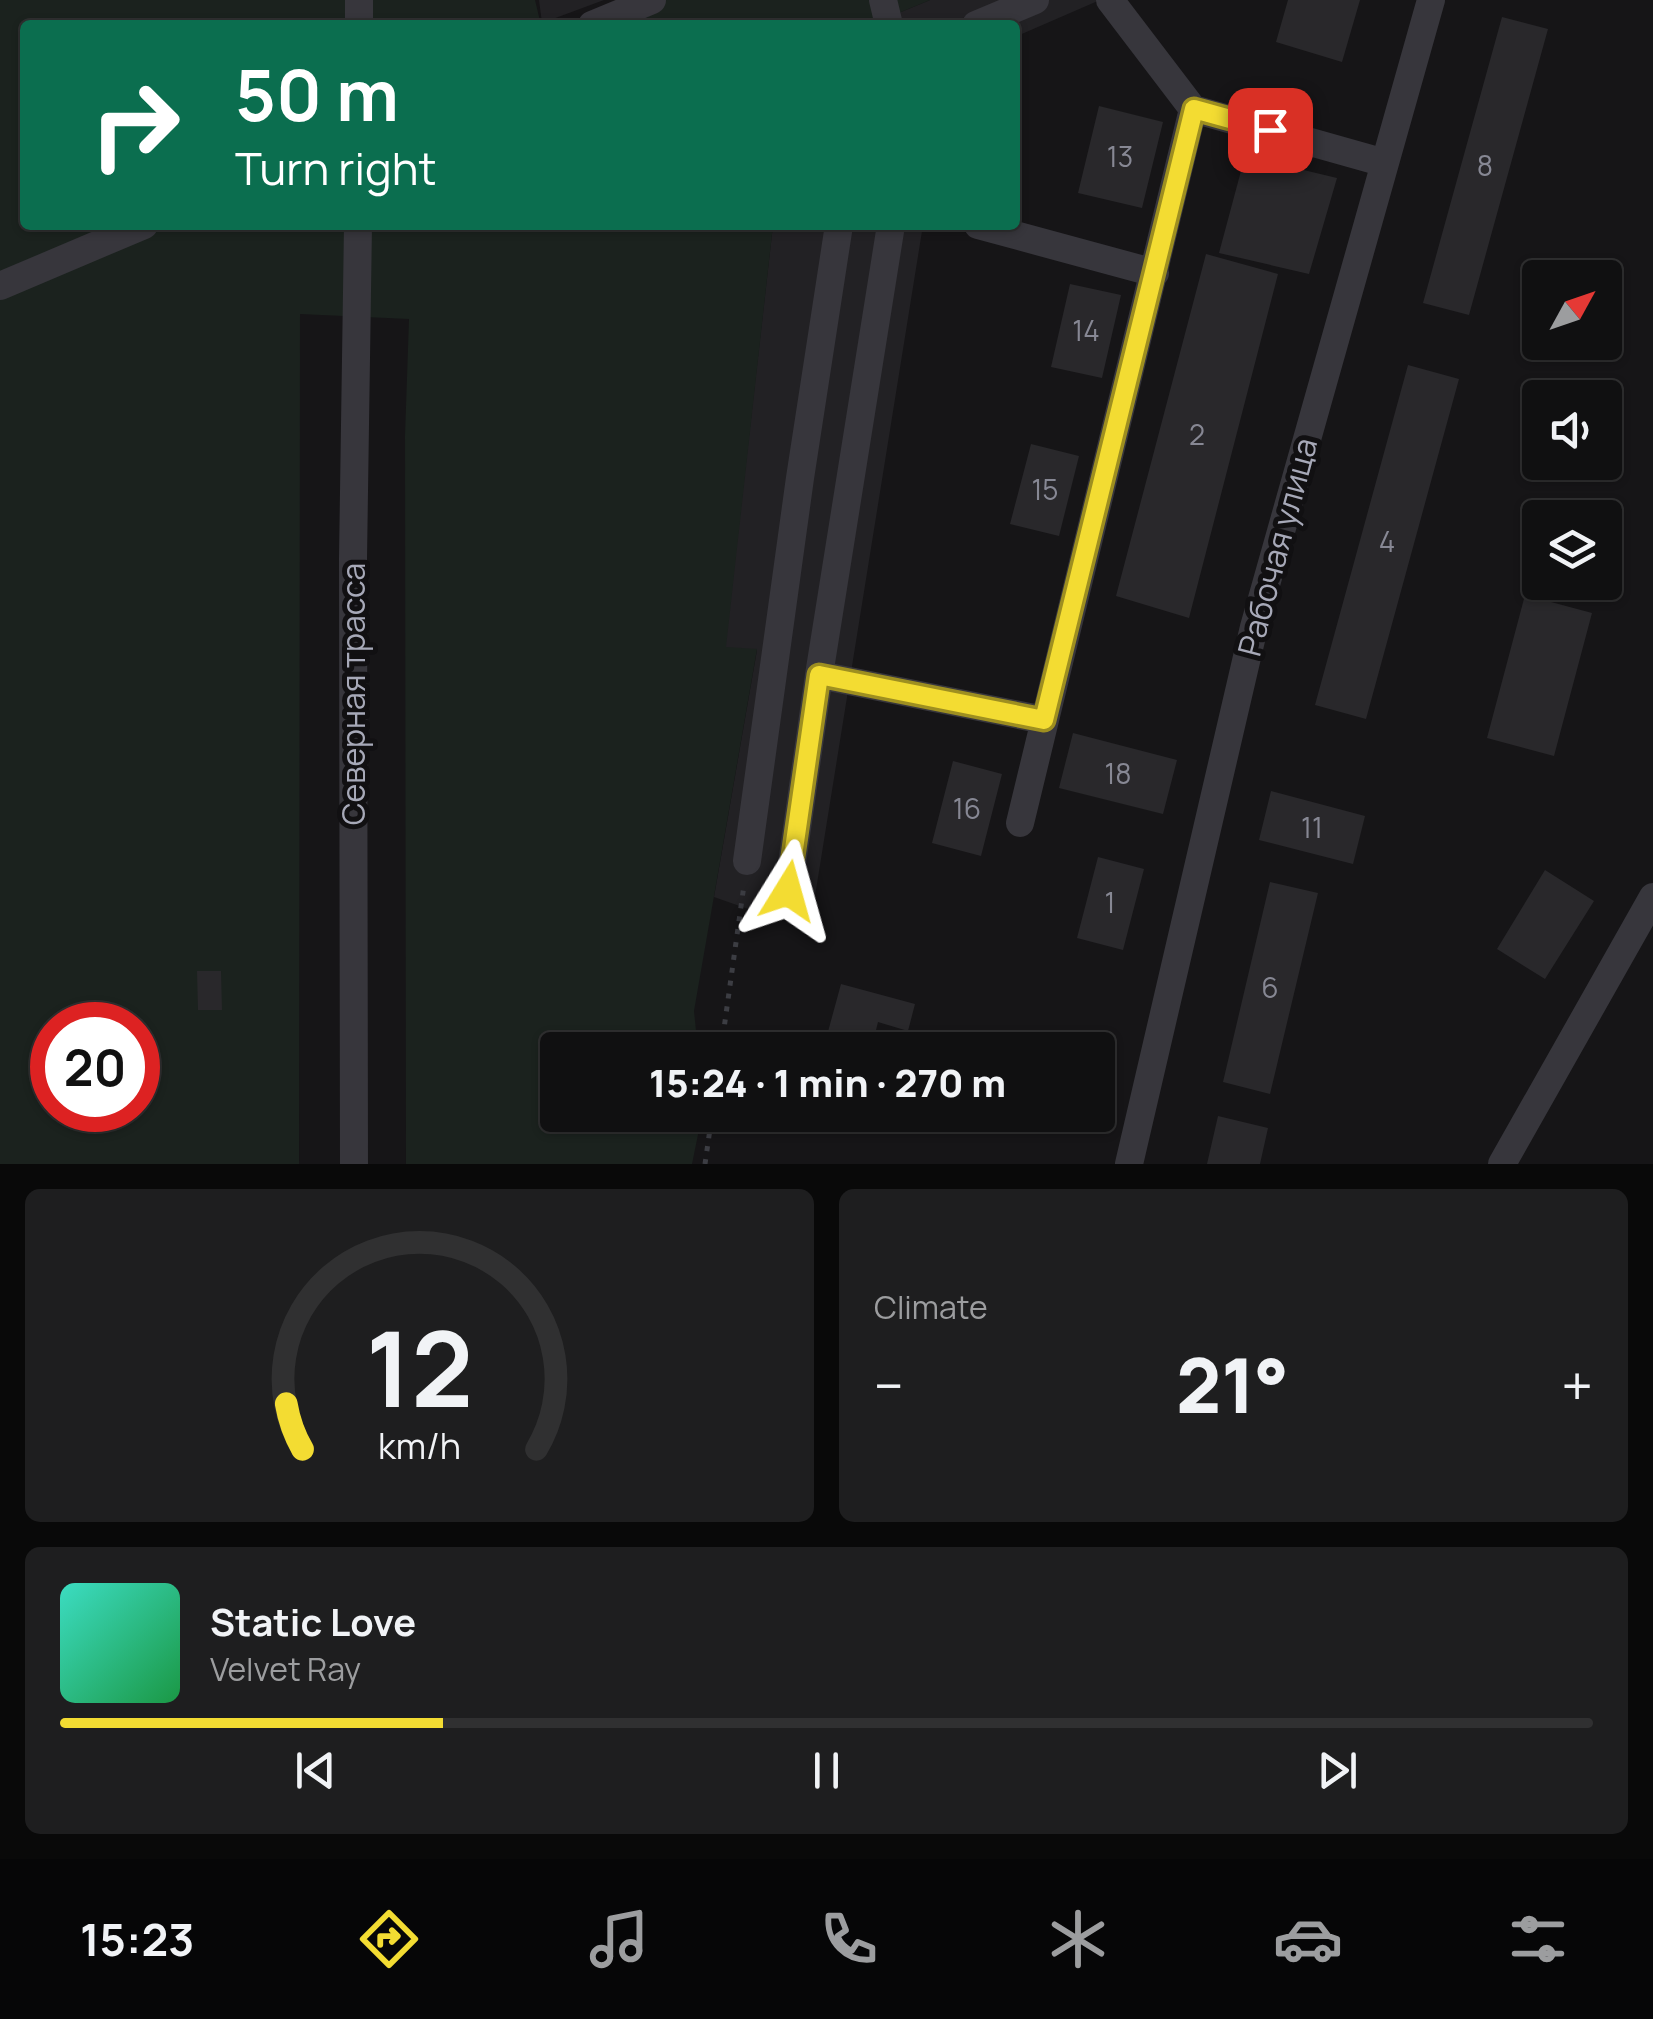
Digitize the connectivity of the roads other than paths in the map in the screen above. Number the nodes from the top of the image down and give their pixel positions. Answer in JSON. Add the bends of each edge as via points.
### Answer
{"nodes":[{"id":1,"x":652,"y":0,"type":"edge"},
{"id":2,"x":1035,"y":0,"type":"edge"},
{"id":3,"x":1110,"y":0,"type":"edge"},
{"id":4,"x":1431,"y":0,"type":"edge"},
{"id":5,"x":604,"y":20,"type":"edge"},
{"id":6,"x":988,"y":20,"type":"edge"},
{"id":7,"x":1194,"y":109,"type":"junction"},
{"id":8,"x":1385,"y":162,"type":"junction"},
{"id":9,"x":132,"y":230,"type":"edge"},
{"id":10,"x":358,"y":230,"type":"edge"},
{"id":11,"x":838,"y":230,"type":"edge"},
{"id":12,"x":890,"y":230,"type":"edge"},
{"id":13,"x":996,"y":230,"type":"edge"},
{"id":14,"x":1155,"y":273,"type":"junction"},
{"id":15,"x":0,"y":286,"type":"edge"},
{"id":16,"x":819,"y":675,"type":"junction"},
{"id":17,"x":1044,"y":720,"type":"junction"},
{"id":18,"x":1020,"y":823,"type":"dead end"},
{"id":19,"x":747,"y":860,"type":"road end"},
{"id":20,"x":788,"y":891,"type":"dead end"},
{"id":21,"x":1653,"y":897,"type":"edge"},
{"id":22,"x":354,"y":1164,"type":"edge"},
{"id":23,"x":1129,"y":1164,"type":"edge"},
{"id":24,"x":1502,"y":1164,"type":"edge"}],
"edges":[{"from":1,"to":5,"type":"street"},
{"from":2,"to":6,"type":"street"},
{"from":3,"to":7,"type":"street"},
{"from":4,"to":8,"type":"street","name":"Рабочая улица"},
{"from":7,"to":8,"type":"street"},
{"from":7,"to":14,"type":"street"},
{"from":8,"to":23,"type":"street","name":"Рабочая улица","via":[[1254,628]]},
{"from":9,"to":15,"type":"street"},
{"from":10,"to":22,"type":"street","name":"Северная трасса"},
{"from":11,"to":19,"type":"street"},
{"from":12,"to":16,"type":"street"},
{"from":13,"to":14,"type":"street"},
{"from":14,"to":17,"type":"street"},
{"from":16,"to":17,"type":"street"},
{"from":16,"to":20,"type":"street"},
{"from":17,"to":18,"type":"street"},
{"from":21,"to":24,"type":"street"}]}
